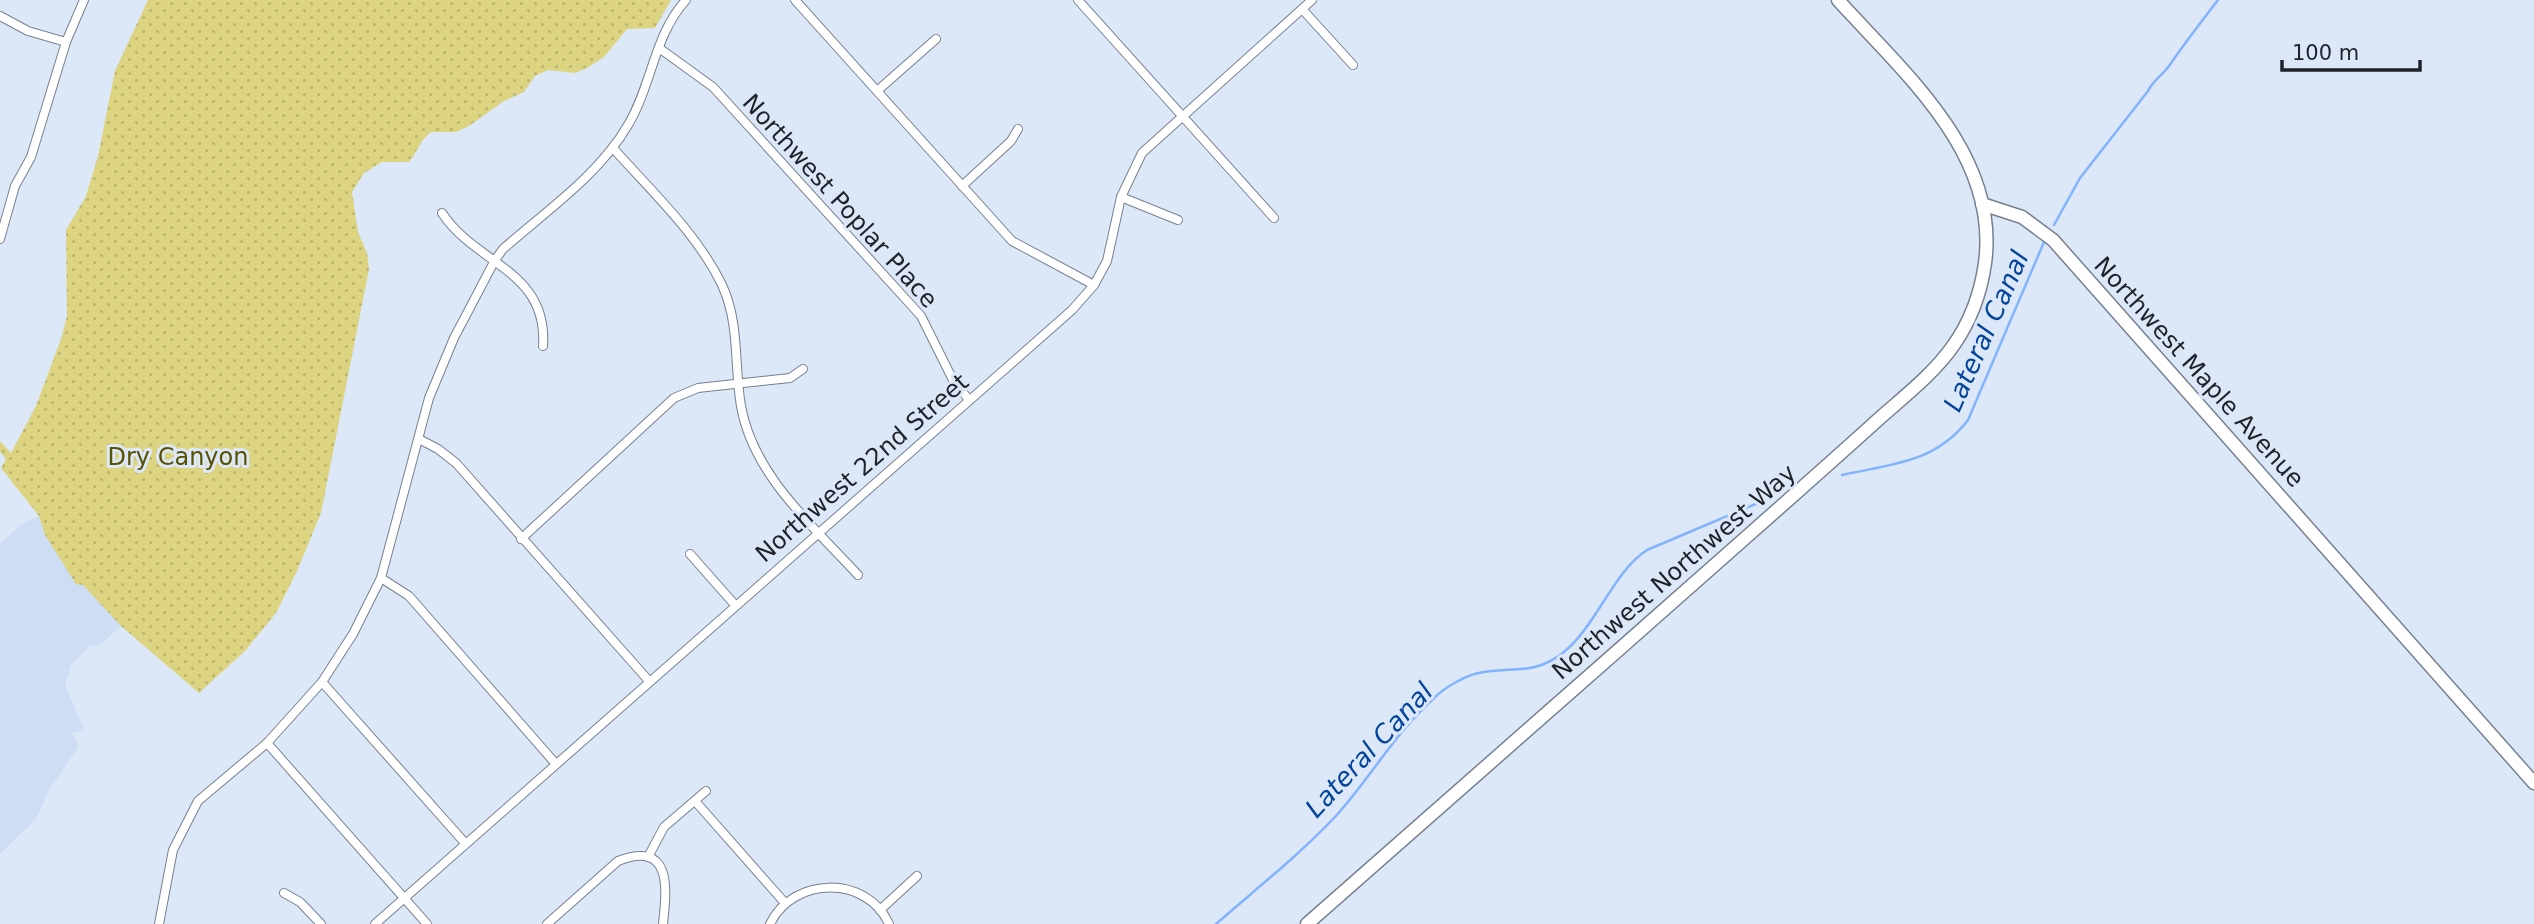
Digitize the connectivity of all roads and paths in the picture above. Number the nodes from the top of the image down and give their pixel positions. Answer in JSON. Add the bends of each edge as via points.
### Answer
{"nodes":[{"id":1,"x":85,"y":0,"type":"edge"},
{"id":2,"x":686,"y":0,"type":"edge"},
{"id":3,"x":796,"y":0,"type":"edge"},
{"id":4,"x":1078,"y":0,"type":"edge"},
{"id":5,"x":1312,"y":0,"type":"edge"},
{"id":6,"x":1838,"y":0,"type":"edge"},
{"id":7,"x":1302,"y":9,"type":"junction"},
{"id":8,"x":0,"y":16,"type":"edge"},
{"id":9,"x":936,"y":39,"type":"dead end"},
{"id":10,"x":66,"y":41,"type":"junction"},
{"id":11,"x":659,"y":48,"type":"junction"},
{"id":12,"x":1353,"y":65,"type":"dead end"},
{"id":13,"x":877,"y":91,"type":"junction"},
{"id":14,"x":1183,"y":114,"type":"junction"},
{"id":15,"x":1018,"y":129,"type":"dead end"},
{"id":16,"x":613,"y":148,"type":"junction"},
{"id":17,"x":962,"y":186,"type":"junction"},
{"id":18,"x":1121,"y":197,"type":"junction"},
{"id":19,"x":1982,"y":204,"type":"junction"},
{"id":20,"x":442,"y":213,"type":"dead end"},
{"id":21,"x":1274,"y":218,"type":"dead end"},
{"id":22,"x":1178,"y":220,"type":"dead end"},
{"id":23,"x":0,"y":239,"type":"edge"},
{"id":24,"x":495,"y":260,"type":"junction"},
{"id":25,"x":1094,"y":285,"type":"junction"},
{"id":26,"x":543,"y":346,"type":"dead end"},
{"id":27,"x":803,"y":369,"type":"dead end"},
{"id":28,"x":738,"y":383,"type":"junction"},
{"id":29,"x":969,"y":400,"type":"junction"},
{"id":30,"x":419,"y":439,"type":"junction"},
{"id":31,"x":819,"y":532,"type":"junction"},
{"id":32,"x":521,"y":540,"type":"junction"},
{"id":33,"x":690,"y":554,"type":"dead end"},
{"id":34,"x":858,"y":575,"type":"dead end"},
{"id":35,"x":381,"y":578,"type":"junction"},
{"id":36,"x":735,"y":605,"type":"junction"},
{"id":37,"x":649,"y":681,"type":"junction"},
{"id":38,"x":322,"y":682,"type":"junction"},
{"id":39,"x":267,"y":743,"type":"junction"},
{"id":40,"x":555,"y":763,"type":"junction"},
{"id":41,"x":2534,"y":783,"type":"edge"},
{"id":42,"x":706,"y":791,"type":"dead end"},
{"id":43,"x":695,"y":801,"type":"junction"},
{"id":44,"x":465,"y":843,"type":"junction"},
{"id":45,"x":648,"y":857,"type":"junction"},
{"id":46,"x":918,"y":876,"type":"dead end"},
{"id":47,"x":284,"y":893,"type":"dead end"},
{"id":48,"x":404,"y":897,"type":"junction"},
{"id":49,"x":785,"y":903,"type":"junction"},
{"id":50,"x":880,"y":910,"type":"junction"},
{"id":51,"x":159,"y":924,"type":"edge"},
{"id":52,"x":321,"y":924,"type":"edge"},
{"id":53,"x":375,"y":924,"type":"edge"},
{"id":54,"x":427,"y":924,"type":"edge"},
{"id":55,"x":547,"y":924,"type":"edge"},
{"id":56,"x":663,"y":924,"type":"edge"},
{"id":57,"x":770,"y":924,"type":"edge"},
{"id":58,"x":889,"y":924,"type":"edge"},
{"id":59,"x":1307,"y":924,"type":"edge"}],
"edges":[{"from":1,"to":10,"type":"street"},
{"from":2,"to":11,"type":"street","via":[[666,28]]},
{"from":3,"to":13,"type":"street"},
{"from":4,"to":14,"type":"street"},
{"from":5,"to":7,"type":"street","name":"Northwest 22nd Street"},
{"from":6,"to":19,"type":"street","via":[[1954,133]]},
{"from":7,"to":12,"type":"street"},
{"from":7,"to":14,"type":"street","name":"Northwest 22nd Street"},
{"from":8,"to":10,"type":"street","via":[[28,31]]},
{"from":9,"to":13,"type":"street"},
{"from":10,"to":23,"type":"street"},
{"from":11,"to":16,"type":"street","via":[[641,100]]},
{"from":11,"to":29,"type":"street","name":"Northwest Poplar Place","via":[[713,87],[921,316],[953,380]]},
{"from":13,"to":17,"type":"street"},
{"from":14,"to":18,"type":"street","name":"Northwest 22nd Street","via":[[1142,153]]},
{"from":14,"to":21,"type":"street"},
{"from":15,"to":17,"type":"street"},
{"from":16,"to":24,"type":"street"},
{"from":16,"to":28,"type":"street","via":[[695,241],[724,288],[736,345]]},
{"from":17,"to":25,"type":"street","via":[[1012,241]]},
{"from":18,"to":22,"type":"street"},
{"from":18,"to":25,"type":"street","name":"Northwest 22nd Street","via":[[1108,261]]},
{"from":19,"to":41,"type":"street","name":"Northwest Maple Avenue","via":[[2022,216],[2053,240]]},
{"from":19,"to":59,"type":"street","name":"Northwest Northwest Way","via":[[1986,250],[1979,292],[1954,345],[1934,369]]},
{"from":20,"to":24,"type":"street","via":[[453,229]]},
{"from":24,"to":26,"type":"street","via":[[531,292],[544,331]]},
{"from":24,"to":30,"type":"street","via":[[441,368]]},
{"from":25,"to":29,"type":"street","name":"Northwest 22nd Street","via":[[1072,310]]},
{"from":27,"to":28,"type":"street","via":[[790,378]]},
{"from":28,"to":31,"type":"street","via":[[741,408],[761,460],[779,488]]},
{"from":28,"to":32,"type":"street","via":[[698,388],[674,398]]},
{"from":29,"to":31,"type":"street","name":"Northwest 22nd Street"},
{"from":30,"to":32,"type":"street","via":[[456,463]]},
{"from":30,"to":35,"type":"street"},
{"from":31,"to":34,"type":"street"},
{"from":31,"to":36,"type":"street","name":"Northwest 22nd Street"},
{"from":32,"to":37,"type":"street"},
{"from":33,"to":36,"type":"street"},
{"from":35,"to":38,"type":"street"},
{"from":35,"to":40,"type":"street","via":[[409,596]]},
{"from":36,"to":37,"type":"street","name":"Northwest 22nd Street"},
{"from":37,"to":40,"type":"street","name":"Northwest 22nd Street"},
{"from":38,"to":39,"type":"street"},
{"from":38,"to":44,"type":"street"},
{"from":39,"to":48,"type":"street"},
{"from":39,"to":51,"type":"street","via":[[198,801],[183,824],[173,850]]},
{"from":40,"to":44,"type":"street","name":"Northwest 22nd Street"},
{"from":42,"to":43,"type":"street"},
{"from":43,"to":45,"type":"street","via":[[664,827]]},
{"from":43,"to":49,"type":"street"},
{"from":44,"to":48,"type":"street","name":"Northwest 22nd Street"},
{"from":45,"to":55,"type":"street","via":[[632,855],[618,861]]},
{"from":45,"to":56,"type":"street","via":[[666,875]]},
{"from":46,"to":50,"type":"street"},
{"from":47,"to":52,"type":"street"},
{"from":48,"to":53,"type":"street","name":"Northwest 22nd Street"},
{"from":48,"to":54,"type":"street"},
{"from":49,"to":50,"type":"street","via":[[807,890],[827,886],[848,889]]},
{"from":49,"to":57,"type":"street"},
{"from":50,"to":58,"type":"street"}]}
